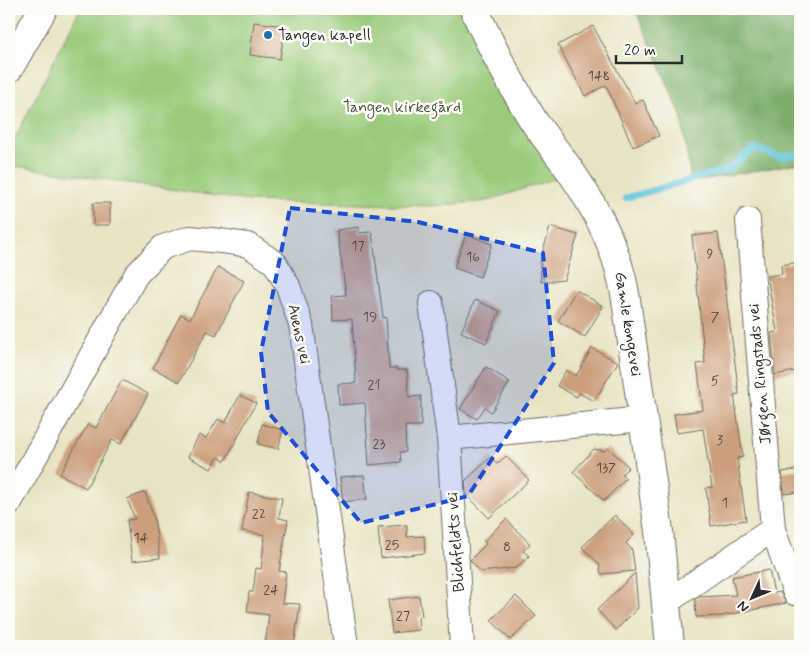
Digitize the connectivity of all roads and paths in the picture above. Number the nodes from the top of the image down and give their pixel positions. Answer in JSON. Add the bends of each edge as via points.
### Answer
{"nodes":[{"id":1,"x":43,"y":9,"type":"edge"},
{"id":2,"x":474,"y":9,"type":"edge"},
{"id":3,"x":9,"y":68,"type":"edge"},
{"id":4,"x":748,"y":220,"type":"dead end"},
{"id":5,"x":431,"y":303,"type":"dead end"},
{"id":6,"x":643,"y":419,"type":"junction"},
{"id":7,"x":450,"y":438,"type":"junction"},
{"id":8,"x":9,"y":504,"type":"edge"},
{"id":9,"x":773,"y":529,"type":"junction"},
{"id":10,"x":795,"y":593,"type":"dead end"},
{"id":11,"x":667,"y":602,"type":"junction"},
{"id":12,"x":346,"y":646,"type":"edge"},
{"id":13,"x":462,"y":646,"type":"edge"},
{"id":14,"x":670,"y":646,"type":"edge"}],
"edges":[{"from":1,"to":3,"type":"main road"},
{"from":2,"to":6,"type":"main road","name":"Gamle kongevei","via":[[534,121],[587,196],[606,231],[624,287]]},
{"from":4,"to":9,"type":"street","name":"Jørgen Ringstads vei"},
{"from":5,"to":7,"type":"street","name":"Blichfeldts vei"},
{"from":6,"to":7,"type":"street"},
{"from":6,"to":11,"type":"main road","name":"Gamle kongevei"},
{"from":7,"to":13,"type":"street","name":"Blichfeldts vei"},
{"from":8,"to":12,"type":"street","name":"Auens vei","via":[[136,274],[164,247],[190,238],[248,245],[275,263],[288,286],[301,325]]},
{"from":9,"to":10,"type":"street","name":"Jørgen Ringstads vei"},
{"from":9,"to":11,"type":"street"},
{"from":11,"to":14,"type":"main road","name":"Gamle kongevei"}]}
